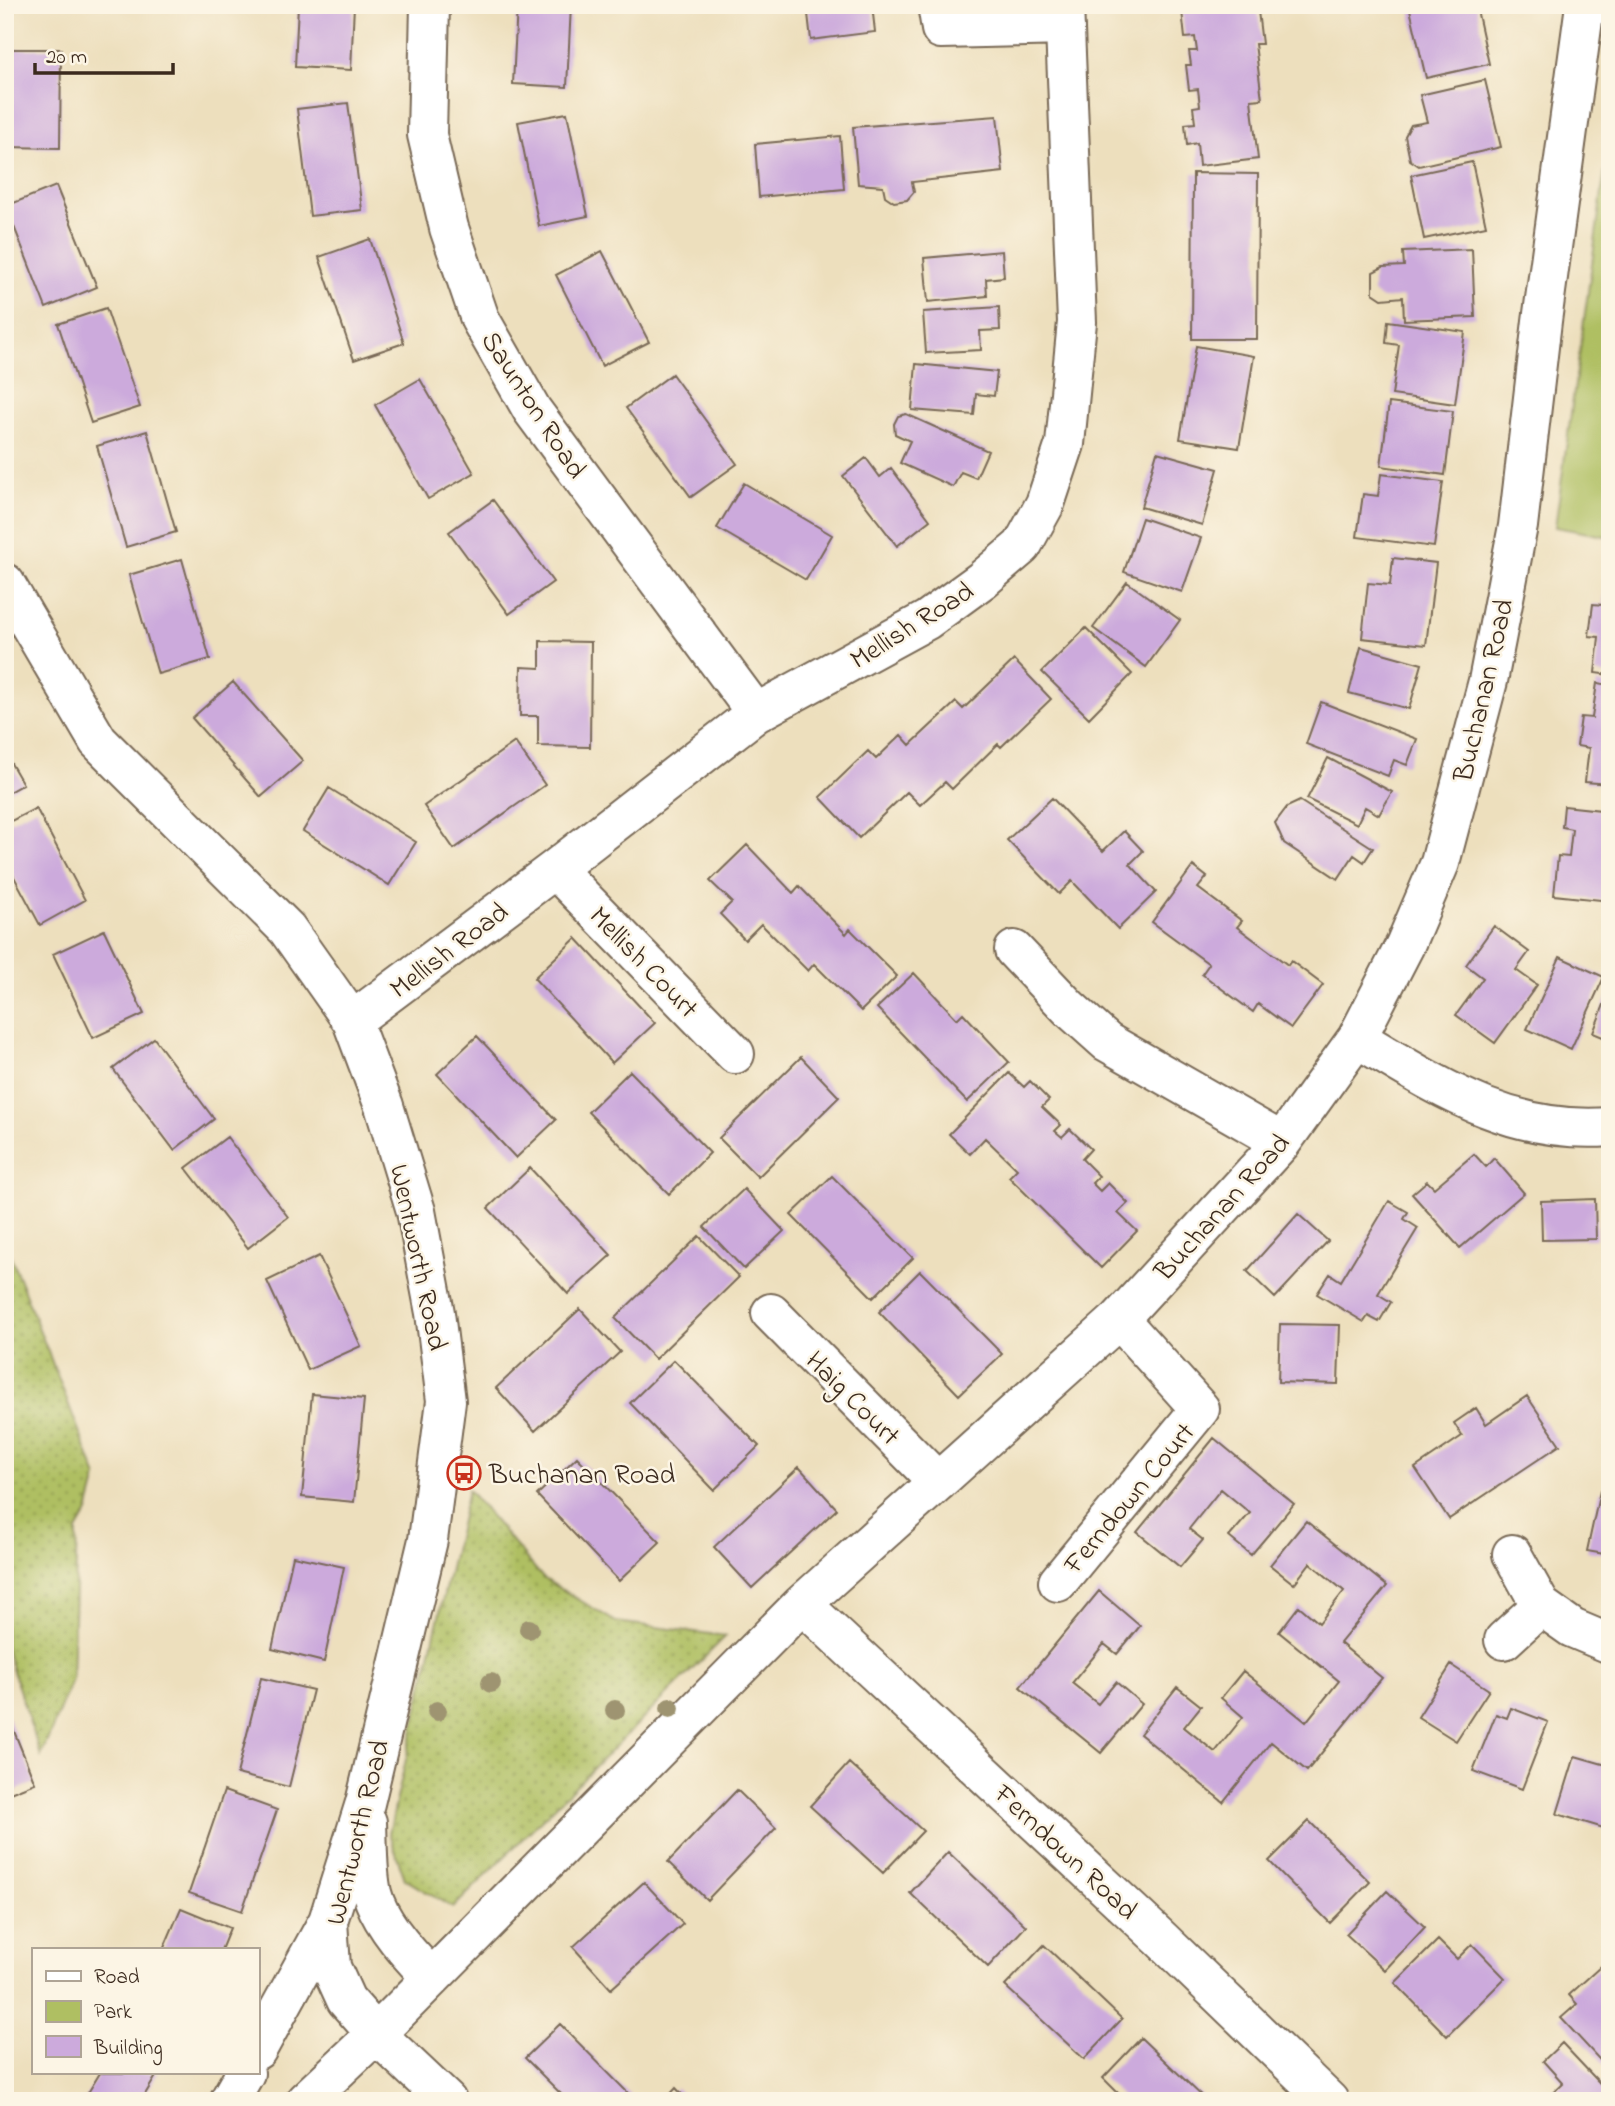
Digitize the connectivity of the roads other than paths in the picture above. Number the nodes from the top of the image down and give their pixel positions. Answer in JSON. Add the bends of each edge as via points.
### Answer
{"nodes":[{"id":1,"x":430,"y":5,"type":"edge"},
{"id":2,"x":937,"y":5,"type":"edge"},
{"id":3,"x":1585,"y":5,"type":"edge"},
{"id":4,"x":1064,"y":16,"type":"edge"},
{"id":5,"x":5,"y":583,"type":"edge"},
{"id":6,"x":755,"y":713,"type":"junction"},
{"id":7,"x":555,"y":869,"type":"junction"},
{"id":8,"x":1014,"y":950,"type":"dead end"},
{"id":9,"x":352,"y":1021,"type":"junction"},
{"id":10,"x":1357,"y":1038,"type":"junction"},
{"id":11,"x":735,"y":1054,"type":"dead end"},
{"id":12,"x":1610,"y":1127,"type":"edge"},
{"id":13,"x":1282,"y":1142,"type":"junction"},
{"id":14,"x":771,"y":1313,"type":"dead end"},
{"id":15,"x":1119,"y":1319,"type":"junction"},
{"id":16,"x":938,"y":1482,"type":"junction"},
{"id":17,"x":1512,"y":1554,"type":"dead end"},
{"id":18,"x":1058,"y":1582,"type":"dead end"},
{"id":19,"x":803,"y":1604,"type":"junction"},
{"id":20,"x":1541,"y":1606,"type":"junction"},
{"id":21,"x":1504,"y":1640,"type":"dead end"},
{"id":22,"x":1610,"y":1644,"type":"edge"},
{"id":23,"x":365,"y":1803,"type":"junction"},
{"id":24,"x":328,"y":1921,"type":"junction"},
{"id":25,"x":431,"y":1977,"type":"junction"},
{"id":26,"x":376,"y":2034,"type":"junction"},
{"id":27,"x":259,"y":2046,"type":"edge"},
{"id":28,"x":244,"y":2074,"type":"edge"},
{"id":29,"x":229,"y":2101,"type":"edge"},
{"id":30,"x":305,"y":2101,"type":"edge"},
{"id":31,"x":447,"y":2101,"type":"edge"},
{"id":32,"x":1329,"y":2101,"type":"edge"}],
"edges":[{"from":1,"to":6,"type":"street","name":"Saunton Road","via":[[428,135],[449,228],[480,319],[532,410]]},
{"from":2,"to":4,"type":"street","via":[[941,29]]},
{"from":3,"to":10,"type":"street","name":"Buchanan Road","via":[[1518,526],[1488,681],[1440,863],[1405,945]]},
{"from":4,"to":6,"type":"street","name":"Mellish Road","via":[[1077,323],[1065,444],[1045,504],[1022,546],[927,620]]},
{"from":5,"to":9,"type":"street","name":"Wentworth Road","via":[[98,741],[287,929]]},
{"from":6,"to":7,"type":"street","name":"Mellish Road"},
{"from":7,"to":9,"type":"street","name":"Mellish Road"},
{"from":7,"to":11,"type":"street","name":"Mellish Court"},
{"from":8,"to":13,"type":"street","via":[[1107,1042]]},
{"from":9,"to":23,"type":"street","name":"Wentworth Road","via":[[416,1211],[446,1401],[428,1541]]},
{"from":10,"to":12,"type":"street","via":[[1484,1108],[1538,1124]]},
{"from":10,"to":13,"type":"street","name":"Buchanan Road"},
{"from":13,"to":15,"type":"street","name":"Buchanan Road"},
{"from":14,"to":16,"type":"street","name":"Haig Court"},
{"from":15,"to":16,"type":"street","name":"Buchanan Road"},
{"from":15,"to":18,"type":"street","name":"Ferndown Court","via":[[1200,1409]]},
{"from":16,"to":19,"type":"street","name":"Buchanan Road"},
{"from":17,"to":20,"type":"street"},
{"from":19,"to":25,"type":"street","name":"Buchanan Road"},
{"from":19,"to":32,"type":"street","name":"Ferndown Road"},
{"from":20,"to":21,"type":"street"},
{"from":20,"to":22,"type":"street","via":[[1572,1629]]},
{"from":23,"to":24,"type":"street","name":"Wentworth Road"},
{"from":23,"to":25,"type":"street","via":[[373,1894],[407,1953]]},
{"from":24,"to":26,"type":"street","name":"Wentworth Road","via":[[331,1966],[346,2000]]},
{"from":24,"to":27,"type":"street"},
{"from":25,"to":26,"type":"street","name":"Buchanan Road"},
{"from":26,"to":30,"type":"street","name":"Buchanan Road"},
{"from":26,"to":31,"type":"street","name":"Wentworth Road"},
{"from":28,"to":29,"type":"street"}]}
